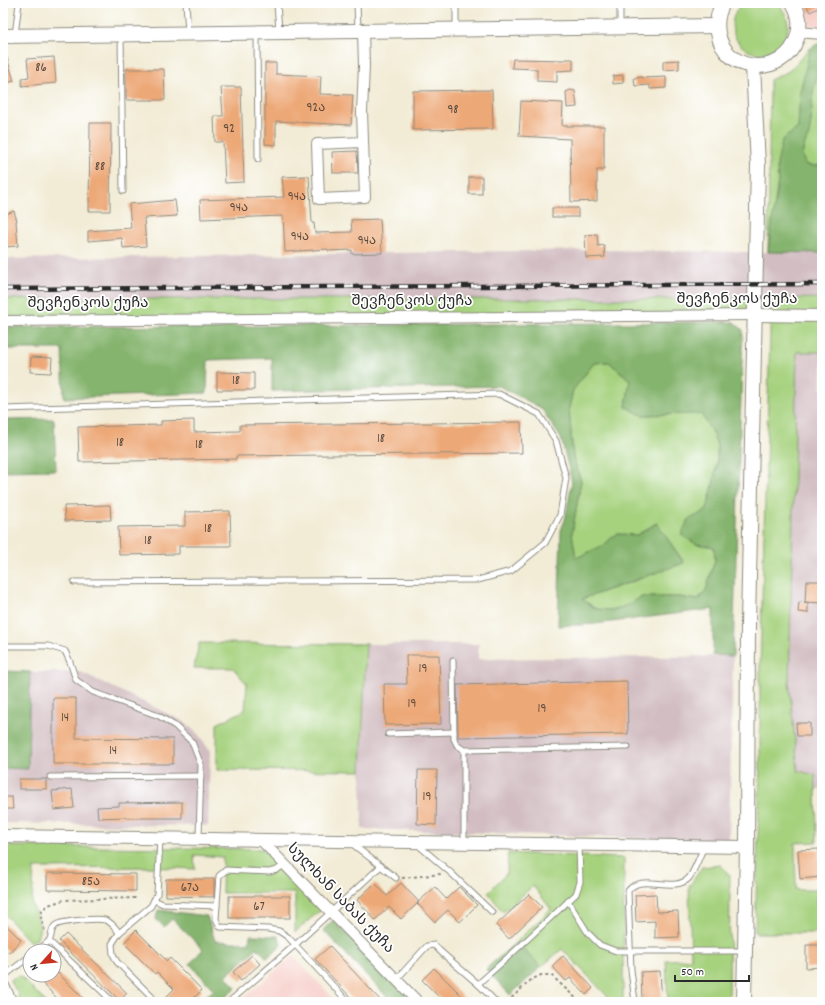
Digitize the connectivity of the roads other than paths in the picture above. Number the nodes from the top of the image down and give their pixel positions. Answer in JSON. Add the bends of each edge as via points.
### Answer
{"nodes":[{"id":1,"x":19,"y":3,"type":"edge"},
{"id":2,"x":186,"y":3,"type":"edge"},
{"id":3,"x":278,"y":3,"type":"edge"},
{"id":4,"x":357,"y":3,"type":"edge"},
{"id":5,"x":456,"y":3,"type":"edge"},
{"id":6,"x":620,"y":3,"type":"edge"},
{"id":7,"x":724,"y":3,"type":"edge"},
{"id":8,"x":792,"y":3,"type":"edge"},
{"id":9,"x":717,"y":26,"type":"junction"},
{"id":10,"x":620,"y":27,"type":"junction"},
{"id":11,"x":456,"y":30,"type":"junction"},
{"id":12,"x":360,"y":31,"type":"junction"},
{"id":13,"x":257,"y":32,"type":"junction"},
{"id":14,"x":279,"y":32,"type":"junction"},
{"id":15,"x":799,"y":32,"type":"junction"},
{"id":16,"x":188,"y":33,"type":"junction"},
{"id":17,"x":121,"y":34,"type":"junction"},
{"id":18,"x":822,"y":34,"type":"edge"},
{"id":19,"x":9,"y":36,"type":"edge"},
{"id":20,"x":753,"y":66,"type":"junction"},
{"id":21,"x":363,"y":142,"type":"junction"},
{"id":22,"x":258,"y":159,"type":"dead end"},
{"id":23,"x":123,"y":191,"type":"dead end"},
{"id":24,"x":755,"y":315,"type":"junction"},
{"id":25,"x":822,"y":316,"type":"edge"},
{"id":26,"x":3,"y":321,"type":"edge"},
{"id":27,"x":3,"y":409,"type":"edge"},
{"id":28,"x":74,"y":582,"type":"dead end"},
{"id":29,"x":3,"y":646,"type":"edge"},
{"id":30,"x":454,"y":661,"type":"dead end"},
{"id":31,"x":454,"y":732,"type":"junction"},
{"id":32,"x":388,"y":734,"type":"dead end"},
{"id":33,"x":628,"y":747,"type":"dead end"},
{"id":34,"x":464,"y":750,"type":"junction"},
{"id":35,"x":201,"y":776,"type":"junction"},
{"id":36,"x":50,"y":777,"type":"dead end"},
{"id":37,"x":3,"y":836,"type":"edge"},
{"id":38,"x":160,"y":839,"type":"junction"},
{"id":39,"x":199,"y":839,"type":"junction"},
{"id":40,"x":261,"y":840,"type":"junction"},
{"id":41,"x":349,"y":841,"type":"junction"},
{"id":42,"x":414,"y":842,"type":"junction"},
{"id":43,"x":464,"y":843,"type":"junction"},
{"id":44,"x":579,"y":845,"type":"junction"},
{"id":45,"x":704,"y":847,"type":"junction"},
{"id":46,"x":747,"y":847,"type":"junction"},
{"id":47,"x":285,"y":864,"type":"junction"},
{"id":48,"x":381,"y":866,"type":"junction"},
{"id":49,"x":396,"y":878,"type":"road end"},
{"id":50,"x":154,"y":900,"type":"junction"},
{"id":51,"x":568,"y":901,"type":"junction"},
{"id":52,"x":217,"y":906,"type":"junction"},
{"id":53,"x":331,"y":912,"type":"junction"},
{"id":54,"x":492,"y":912,"type":"dead end"},
{"id":55,"x":119,"y":933,"type":"junction"},
{"id":56,"x":49,"y":941,"type":"junction"},
{"id":57,"x":46,"y":943,"type":"edge"},
{"id":58,"x":295,"y":945,"type":"junction"},
{"id":59,"x":631,"y":951,"type":"junction"},
{"id":60,"x":745,"y":951,"type":"junction"},
{"id":61,"x":3,"y":956,"type":"edge"},
{"id":62,"x":22,"y":962,"type":"edge"},
{"id":63,"x":3,"y":966,"type":"edge"},
{"id":64,"x":3,"y":977,"type":"edge"},
{"id":65,"x":396,"y":980,"type":"junction"},
{"id":66,"x":3,"y":984,"type":"edge"},
{"id":67,"x":478,"y":984,"type":"junction"},
{"id":68,"x":634,"y":1001,"type":"edge"},
{"id":69,"x":12,"y":1002,"type":"edge"},
{"id":70,"x":113,"y":1002,"type":"edge"},
{"id":71,"x":146,"y":1002,"type":"edge"},
{"id":72,"x":229,"y":1002,"type":"edge"},
{"id":73,"x":348,"y":1002,"type":"edge"},
{"id":74,"x":418,"y":1002,"type":"edge"},
{"id":75,"x":496,"y":1002,"type":"edge"},
{"id":76,"x":744,"y":1002,"type":"edge"}],
"edges":[{"from":1,"to":19,"type":"lane"},
{"from":2,"to":16,"type":"lane"},
{"from":3,"to":14,"type":"lane"},
{"from":4,"to":12,"type":"lane"},
{"from":5,"to":11,"type":"lane"},
{"from":6,"to":10,"type":"lane"},
{"from":7,"to":9,"type":"main road","via":[[718,15]]},
{"from":8,"to":15,"type":"main road","via":[[799,20]]},
{"from":9,"to":10,"type":"main road"},
{"from":9,"to":20,"type":"main road","via":[[724,49],[742,63]]},
{"from":10,"to":11,"type":"main road"},
{"from":11,"to":12,"type":"main road"},
{"from":12,"to":14,"type":"main road"},
{"from":12,"to":21,"type":"street","via":[[364,66]]},
{"from":13,"to":14,"type":"main road"},
{"from":13,"to":16,"type":"main road"},
{"from":13,"to":22,"type":"lane"},
{"from":15,"to":18,"type":"street"},
{"from":15,"to":20,"type":"main road","via":[[788,54],[778,62],[766,66]]},
{"from":16,"to":17,"type":"main road"},
{"from":17,"to":19,"type":"main road"},
{"from":17,"to":23,"type":"lane"},
{"from":20,"to":24,"type":"main road","via":[[758,165]]},
{"from":21,"to":21,"type":"street","via":[[317,144],[319,199],[365,197]]},
{"from":24,"to":25,"type":"street","name":"შევჩენკოს ქუჩა"},
{"from":24,"to":26,"type":"street","name":"შევჩენკოს ქუჩა"},
{"from":24,"to":46,"type":"main road","via":[[748,624]]},
{"from":27,"to":28,"type":"lane","via":[[498,394],[539,414],[556,441],[566,478],[560,515],[545,543],[511,571],[478,580]]},
{"from":29,"to":35,"type":"lane","via":[[48,646],[64,651],[76,680],[93,692],[159,716],[175,726],[192,742],[201,765]]},
{"from":30,"to":31,"type":"lane"},
{"from":31,"to":32,"type":"lane"},
{"from":31,"to":34,"type":"lane","via":[[457,745]]},
{"from":33,"to":34,"type":"lane"},
{"from":34,"to":43,"type":"lane"},
{"from":35,"to":36,"type":"lane"},
{"from":35,"to":39,"type":"lane"},
{"from":37,"to":38,"type":"street"},
{"from":38,"to":39,"type":"street"},
{"from":38,"to":50,"type":"lane","via":[[157,894]]},
{"from":39,"to":40,"type":"street"},
{"from":40,"to":41,"type":"street"},
{"from":40,"to":47,"type":"street","name":"სულხან საბას ქუჩა"},
{"from":41,"to":42,"type":"street"},
{"from":41,"to":48,"type":"lane"},
{"from":42,"to":43,"type":"street"},
{"from":42,"to":54,"type":"lane"},
{"from":43,"to":44,"type":"street"},
{"from":44,"to":45,"type":"street"},
{"from":44,"to":51,"type":"lane","via":[[580,882],[576,894]]},
{"from":45,"to":46,"type":"street"},
{"from":45,"to":59,"type":"lane","via":[[690,876],[684,882],[640,883],[630,888],[628,891]]},
{"from":46,"to":60,"type":"main road"},
{"from":47,"to":52,"type":"lane","via":[[269,872],[226,870],[219,876]]},
{"from":47,"to":53,"type":"street","name":"სულხან საბას ქუჩა"},
{"from":48,"to":49,"type":"lane"},
{"from":48,"to":53,"type":"lane"},
{"from":50,"to":52,"type":"lane","via":[[163,904]]},
{"from":50,"to":55,"type":"lane","via":[[151,906]]},
{"from":51,"to":59,"type":"lane","via":[[588,933],[600,945],[616,951]]},
{"from":51,"to":67,"type":"lane"},
{"from":52,"to":58,"type":"lane","via":[[216,919],[220,927],[279,931]]},
{"from":53,"to":58,"type":"lane"},
{"from":53,"to":65,"type":"street","name":"სულხან საბას ქუჩა"},
{"from":55,"to":56,"type":"lane","via":[[106,920],[89,919],[55,925]]},
{"from":55,"to":71,"type":"lane","via":[[112,944],[113,954],[117,962],[152,997]]},
{"from":56,"to":57,"type":"lane"},
{"from":56,"to":70,"type":"lane"},
{"from":58,"to":72,"type":"lane"},
{"from":58,"to":73,"type":"lane"},
{"from":59,"to":60,"type":"lane"},
{"from":59,"to":68,"type":"lane"},
{"from":60,"to":76,"type":"main road"},
{"from":61,"to":63,"type":"lane"},
{"from":62,"to":64,"type":"lane"},
{"from":65,"to":67,"type":"lane","via":[[427,946],[434,945]]},
{"from":65,"to":74,"type":"street","name":"სულხან საბას ქუჩა"},
{"from":66,"to":69,"type":"street"},
{"from":67,"to":75,"type":"lane"}]}
